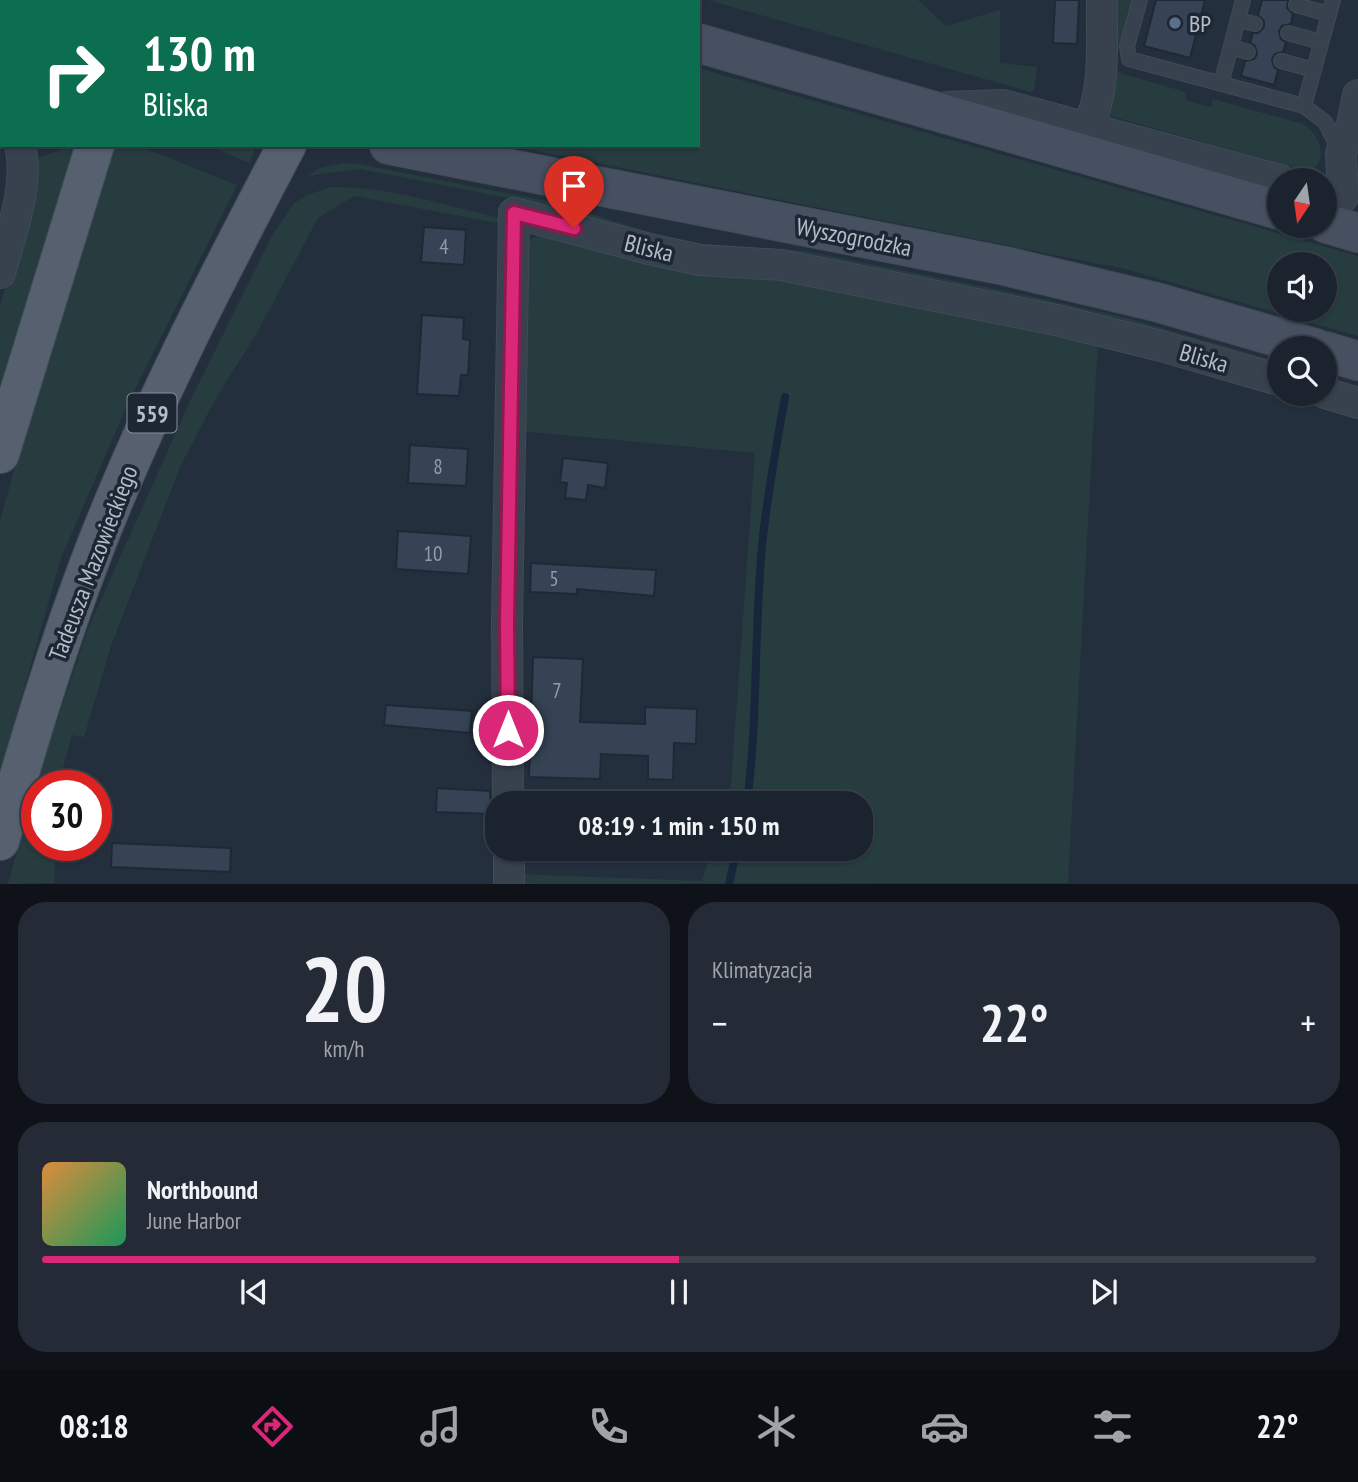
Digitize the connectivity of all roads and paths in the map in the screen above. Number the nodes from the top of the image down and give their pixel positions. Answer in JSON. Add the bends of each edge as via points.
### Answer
{"nodes":[{"id":1,"x":1102,"y":0,"type":"edge"},
{"id":2,"x":1140,"y":0,"type":"edge"},
{"id":3,"x":1243,"y":0,"type":"edge"},
{"id":4,"x":1296,"y":5,"type":"dead end"},
{"id":5,"x":1331,"y":7,"type":"edge"},
{"id":6,"x":1238,"y":20,"type":"junction"},
{"id":7,"x":1255,"y":24,"type":"dead end"},
{"id":8,"x":1288,"y":33,"type":"dead end"},
{"id":9,"x":1321,"y":42,"type":"junction"},
{"id":10,"x":700,"y":44,"type":"edge"},
{"id":11,"x":1231,"y":47,"type":"junction"},
{"id":12,"x":1248,"y":52,"type":"dead end"},
{"id":13,"x":1281,"y":61,"type":"dead end"},
{"id":14,"x":1314,"y":70,"type":"junction"},
{"id":15,"x":1221,"y":84,"type":"junction"},
{"id":16,"x":1358,"y":95,"type":"edge"},
{"id":17,"x":1304,"y":106,"type":"junction"},
{"id":18,"x":925,"y":108,"type":"junction"},
{"id":19,"x":1087,"y":128,"type":"junction"},
{"id":20,"x":20,"y":147,"type":"edge"},
{"id":21,"x":94,"y":147,"type":"edge"},
{"id":22,"x":285,"y":147,"type":"edge"},
{"id":23,"x":399,"y":147,"type":"edge"},
{"id":24,"x":1341,"y":153,"type":"junction"},
{"id":25,"x":1267,"y":176,"type":"edge"},
{"id":26,"x":1338,"y":204,"type":"edge"},
{"id":27,"x":1267,"y":207,"type":"edge"},
{"id":28,"x":1358,"y":233,"type":"edge"},
{"id":29,"x":0,"y":273,"type":"edge"},
{"id":30,"x":1274,"y":336,"type":"edge"},
{"id":31,"x":1337,"y":354,"type":"edge"},
{"id":32,"x":1358,"y":360,"type":"edge"},
{"id":33,"x":1267,"y":377,"type":"edge"},
{"id":34,"x":1337,"y":397,"type":"edge"},
{"id":35,"x":1358,"y":403,"type":"edge"},
{"id":36,"x":0,"y":454,"type":"edge"},
{"id":37,"x":508,"y":791,"type":"edge"},
{"id":38,"x":0,"y":841,"type":"edge"},
{"id":39,"x":509,"y":861,"type":"edge"},
{"id":40,"x":509,"y":884,"type":"edge"}],
"edges":[{"from":1,"to":19,"type":"street","via":[[1098,95]]},
{"from":2,"to":15,"type":"lane","via":[[1127,46],[1129,59]]},
{"from":3,"to":6,"type":"lane"},
{"from":4,"to":5,"type":"lane"},
{"from":5,"to":9,"type":"lane"},
{"from":6,"to":7,"type":"lane"},
{"from":6,"to":11,"type":"lane"},
{"from":8,"to":9,"type":"lane"},
{"from":9,"to":14,"type":"lane"},
{"from":10,"to":18,"type":"main road"},
{"from":11,"to":12,"type":"lane"},
{"from":11,"to":15,"type":"lane"},
{"from":13,"to":14,"type":"lane"},
{"from":14,"to":17,"type":"lane"},
{"from":15,"to":17,"type":"lane"},
{"from":16,"to":24,"type":"street"},
{"from":17,"to":24,"type":"lane","via":[[1325,122]]},
{"from":18,"to":19,"type":"street","via":[[1003,105]]},
{"from":18,"to":27,"type":"main road"},
{"from":19,"to":25,"type":"street"},
{"from":20,"to":29,"type":"street","via":[[21,189]]},
{"from":21,"to":36,"type":"main road"},
{"from":22,"to":38,"type":"main road","name":"Tadeusza Mazowieckiego","number":"559","via":[[118,491],[69,619]]},
{"from":23,"to":30,"type":"main road","name":"Wyszogrodzka","via":[[1005,266]]},
{"from":24,"to":26,"type":"street"},
{"from":26,"to":28,"type":"main road"},
{"from":31,"to":32,"type":"main road"},
{"from":33,"to":37,"type":"street","name":"Bliska","via":[[1056,320],[781,265],[700,260],[514,213]]},
{"from":34,"to":35,"type":"street"},
{"from":39,"to":40,"type":"street"}]}
